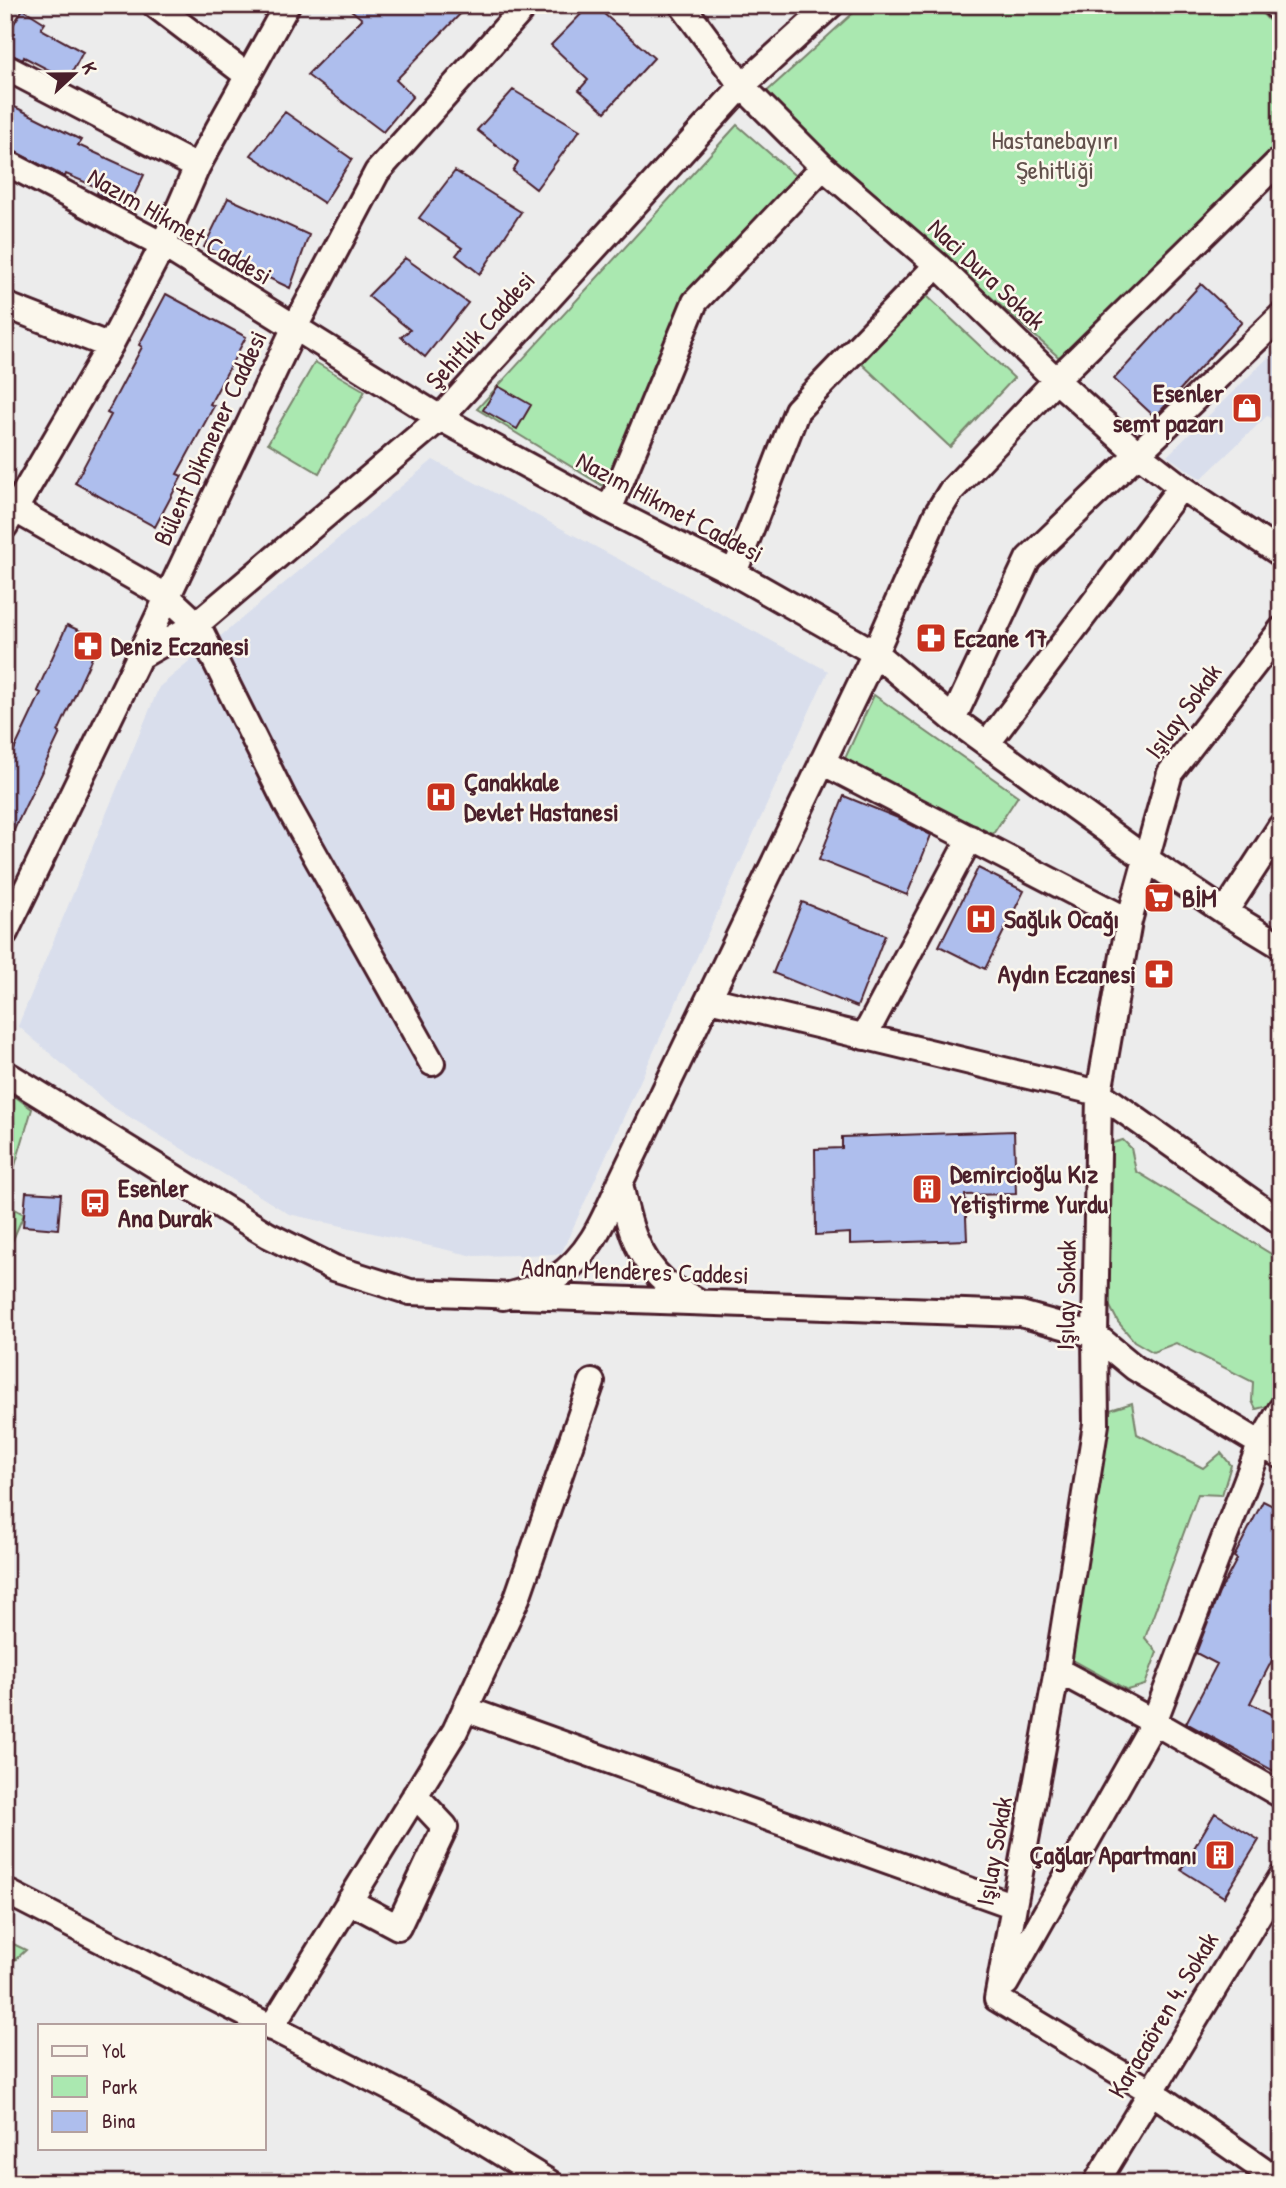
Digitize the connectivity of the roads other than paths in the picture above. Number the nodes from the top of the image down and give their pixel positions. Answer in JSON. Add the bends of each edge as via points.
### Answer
{"nodes":[{"id":1,"x":155,"y":5,"type":"edge"},
{"id":2,"x":287,"y":5,"type":"edge"},
{"id":3,"x":526,"y":5,"type":"edge"},
{"id":4,"x":682,"y":5,"type":"edge"},
{"id":5,"x":831,"y":5,"type":"edge"},
{"id":6,"x":1275,"y":5,"type":"edge"},
{"id":7,"x":1281,"y":12,"type":"edge"},
{"id":8,"x":5,"y":67,"type":"edge"},
{"id":9,"x":248,"y":76,"type":"junction"},
{"id":10,"x":742,"y":86,"type":"junction"},
{"id":11,"x":1281,"y":159,"type":"edge"},
{"id":12,"x":5,"y":162,"type":"edge"},
{"id":13,"x":197,"y":167,"type":"junction"},
{"id":14,"x":823,"y":167,"type":"junction"},
{"id":15,"x":163,"y":245,"type":"junction"},
{"id":16,"x":937,"y":265,"type":"junction"},
{"id":17,"x":5,"y":305,"type":"edge"},
{"id":18,"x":1281,"y":316,"type":"edge"},
{"id":19,"x":294,"y":329,"type":"junction"},
{"id":20,"x":110,"y":346,"type":"junction"},
{"id":21,"x":1056,"y":380,"type":"junction"},
{"id":22,"x":440,"y":418,"type":"junction"},
{"id":23,"x":1137,"y":453,"type":"junction"},
{"id":24,"x":1181,"y":488,"type":"junction"},
{"id":25,"x":609,"y":510,"type":"junction"},
{"id":26,"x":8,"y":513,"type":"edge"},
{"id":27,"x":1281,"y":554,"type":"edge"},
{"id":28,"x":734,"y":573,"type":"junction"},
{"id":29,"x":167,"y":597,"type":"junction"},
{"id":30,"x":197,"y":624,"type":"junction"},
{"id":31,"x":1281,"y":630,"type":"edge"},
{"id":32,"x":875,"y":653,"type":"junction"},
{"id":33,"x":139,"y":657,"type":"junction"},
{"id":34,"x":953,"y":719,"type":"junction"},
{"id":35,"x":987,"y":744,"type":"junction"},
{"id":36,"x":822,"y":761,"type":"junction"},
{"id":37,"x":1281,"y":826,"type":"edge"},
{"id":38,"x":970,"y":838,"type":"junction"},
{"id":39,"x":1146,"y":859,"type":"junction"},
{"id":40,"x":1224,"y":912,"type":"junction"},
{"id":41,"x":1129,"y":921,"type":"junction"},
{"id":42,"x":5,"y":933,"type":"edge"},
{"id":43,"x":1281,"y":946,"type":"edge"},
{"id":44,"x":709,"y":999,"type":"junction"},
{"id":45,"x":864,"y":1037,"type":"junction"},
{"id":46,"x":432,"y":1063,"type":"dead end"},
{"id":47,"x":5,"y":1073,"type":"edge"},
{"id":48,"x":1099,"y":1093,"type":"junction"},
{"id":49,"x":620,"y":1183,"type":"junction"},
{"id":50,"x":1281,"y":1223,"type":"edge"},
{"id":51,"x":503,"y":1297,"type":"junction"},
{"id":52,"x":703,"y":1303,"type":"junction"},
{"id":53,"x":1095,"y":1335,"type":"junction"},
{"id":54,"x":592,"y":1382,"type":"dead end"},
{"id":55,"x":1281,"y":1409,"type":"edge"},
{"id":56,"x":1270,"y":1451,"type":"edge"},
{"id":57,"x":1057,"y":1670,"type":"junction"},
{"id":58,"x":465,"y":1709,"type":"junction"},
{"id":59,"x":1154,"y":1722,"type":"junction"},
{"id":60,"x":415,"y":1795,"type":"junction"},
{"id":61,"x":1281,"y":1795,"type":"edge"},
{"id":62,"x":1281,"y":1878,"type":"edge"},
{"id":63,"x":5,"y":1891,"type":"edge"},
{"id":64,"x":349,"y":1901,"type":"junction"},
{"id":65,"x":1014,"y":1906,"type":"junction"},
{"id":66,"x":997,"y":1999,"type":"junction"},
{"id":67,"x":263,"y":2024,"type":"edge"},
{"id":68,"x":266,"y":2025,"type":"edge"},
{"id":69,"x":271,"y":2028,"type":"junction"},
{"id":70,"x":1152,"y":2092,"type":"junction"},
{"id":71,"x":1281,"y":2182,"type":"edge"},
{"id":72,"x":550,"y":2183,"type":"edge"},
{"id":73,"x":1096,"y":2183,"type":"edge"}],
"edges":[{"from":1,"to":9,"type":"street"},
{"from":2,"to":9,"type":"street"},
{"from":3,"to":19,"type":"street","name":"Bülent Dikmener Caddesi","via":[[377,172]]},
{"from":4,"to":10,"type":"street","name":"Naci Dura Sokak"},
{"from":5,"to":10,"type":"street","name":"Şehitlik Caddesi"},
{"from":6,"to":7,"type":"street"},
{"from":8,"to":13,"type":"street"},
{"from":9,"to":13,"type":"street"},
{"from":10,"to":14,"type":"street","name":"Naci Dura Sokak"},
{"from":10,"to":22,"type":"street","name":"Şehitlik Caddesi"},
{"from":11,"to":21,"type":"street"},
{"from":12,"to":15,"type":"street","name":"Nazım Hikmet Caddesi"},
{"from":13,"to":15,"type":"street"},
{"from":14,"to":16,"type":"street","name":"Naci Dura Sokak"},
{"from":14,"to":25,"type":"street","via":[[695,302]]},
{"from":15,"to":19,"type":"street","name":"Nazım Hikmet Caddesi"},
{"from":15,"to":20,"type":"street"},
{"from":16,"to":21,"type":"street","name":"Naci Dura Sokak"},
{"from":16,"to":28,"type":"street","via":[[797,410]]},
{"from":17,"to":20,"type":"street"},
{"from":18,"to":23,"type":"street"},
{"from":19,"to":22,"type":"street","name":"Nazım Hikmet Caddesi"},
{"from":19,"to":29,"type":"street","name":"Bülent Dikmener Caddesi"},
{"from":20,"to":26,"type":"street"},
{"from":21,"to":23,"type":"street","name":"Naci Dura Sokak"},
{"from":21,"to":32,"type":"street","via":[[951,491]]},
{"from":22,"to":25,"type":"street","name":"Nazım Hikmet Caddesi"},
{"from":22,"to":30,"type":"street","name":"Şehitlik Caddesi"},
{"from":23,"to":24,"type":"street","name":"Naci Dura Sokak"},
{"from":23,"to":34,"type":"street","via":[[1028,559]]},
{"from":24,"to":27,"type":"street","name":"Naci Dura Sokak"},
{"from":24,"to":35,"type":"street"},
{"from":25,"to":28,"type":"street","name":"Nazım Hikmet Caddesi"},
{"from":26,"to":29,"type":"street"},
{"from":28,"to":32,"type":"street","name":"Nazım Hikmet Caddesi"},
{"from":29,"to":30,"type":"street"},
{"from":29,"to":33,"type":"street","name":"Bülent Dikmener Caddesi"},
{"from":30,"to":33,"type":"street","name":"Şehitlik Caddesi"},
{"from":30,"to":46,"type":"street","via":[[286,803]]},
{"from":31,"to":39,"type":"street","name":"Işılay Sokak","via":[[1170,773]]},
{"from":32,"to":34,"type":"street","name":"Nazım Hikmet Caddesi"},
{"from":32,"to":36,"type":"street"},
{"from":33,"to":42,"type":"street","name":"Bülent Dikmener Caddesi"},
{"from":34,"to":35,"type":"street","name":"Nazım Hikmet Caddesi"},
{"from":35,"to":39,"type":"street","name":"Nazım Hikmet Caddesi"},
{"from":36,"to":38,"type":"street"},
{"from":36,"to":44,"type":"street"},
{"from":37,"to":40,"type":"street"},
{"from":38,"to":41,"type":"street"},
{"from":38,"to":45,"type":"street"},
{"from":39,"to":40,"type":"street","name":"Nazım Hikmet Caddesi"},
{"from":39,"to":41,"type":"street","name":"Işılay Sokak"},
{"from":40,"to":43,"type":"street","name":"Nazım Hikmet Caddesi"},
{"from":41,"to":48,"type":"street","name":"Işılay Sokak"},
{"from":44,"to":45,"type":"street"},
{"from":44,"to":49,"type":"street"},
{"from":45,"to":48,"type":"street"},
{"from":47,"to":51,"type":"street","name":"Adnan Menderes Caddesi","via":[[268,1235],[334,1268],[410,1292]]},
{"from":48,"to":50,"type":"street"},
{"from":48,"to":53,"type":"street","name":"Işılay Sokak"},
{"from":49,"to":51,"type":"street","via":[[582,1257],[552,1280]]},
{"from":49,"to":52,"type":"street","via":[[629,1230],[644,1256],[665,1282]]},
{"from":51,"to":52,"type":"street","name":"Adnan Menderes Caddesi"},
{"from":52,"to":53,"type":"street","name":"Adnan Menderes Caddesi","via":[[1021,1314]]},
{"from":53,"to":56,"type":"street","name":"Adnan Menderes Caddesi","via":[[1135,1368]]},
{"from":53,"to":57,"type":"street","name":"Işılay Sokak","via":[[1096,1424]]},
{"from":54,"to":58,"type":"street","via":[[517,1598]]},
{"from":55,"to":56,"type":"street"},
{"from":56,"to":59,"type":"street"},
{"from":57,"to":59,"type":"street"},
{"from":57,"to":65,"type":"street","name":"Işılay Sokak"},
{"from":58,"to":60,"type":"street"},
{"from":58,"to":65,"type":"street"},
{"from":59,"to":61,"type":"street"},
{"from":59,"to":66,"type":"street"},
{"from":60,"to":64,"type":"street"},
{"from":60,"to":64,"type":"street","via":[[445,1827],[398,1927]]},
{"from":62,"to":70,"type":"street","name":"Karacaören 4. Sokak"},
{"from":63,"to":67,"type":"street"},
{"from":64,"to":69,"type":"street"},
{"from":65,"to":66,"type":"street","name":"Işılay Sokak"},
{"from":66,"to":70,"type":"street"},
{"from":68,"to":69,"type":"street"},
{"from":69,"to":72,"type":"street","via":[[421,2104]]},
{"from":70,"to":71,"type":"street"},
{"from":70,"to":73,"type":"street","name":"Karacaören 4. Sokak"}]}
